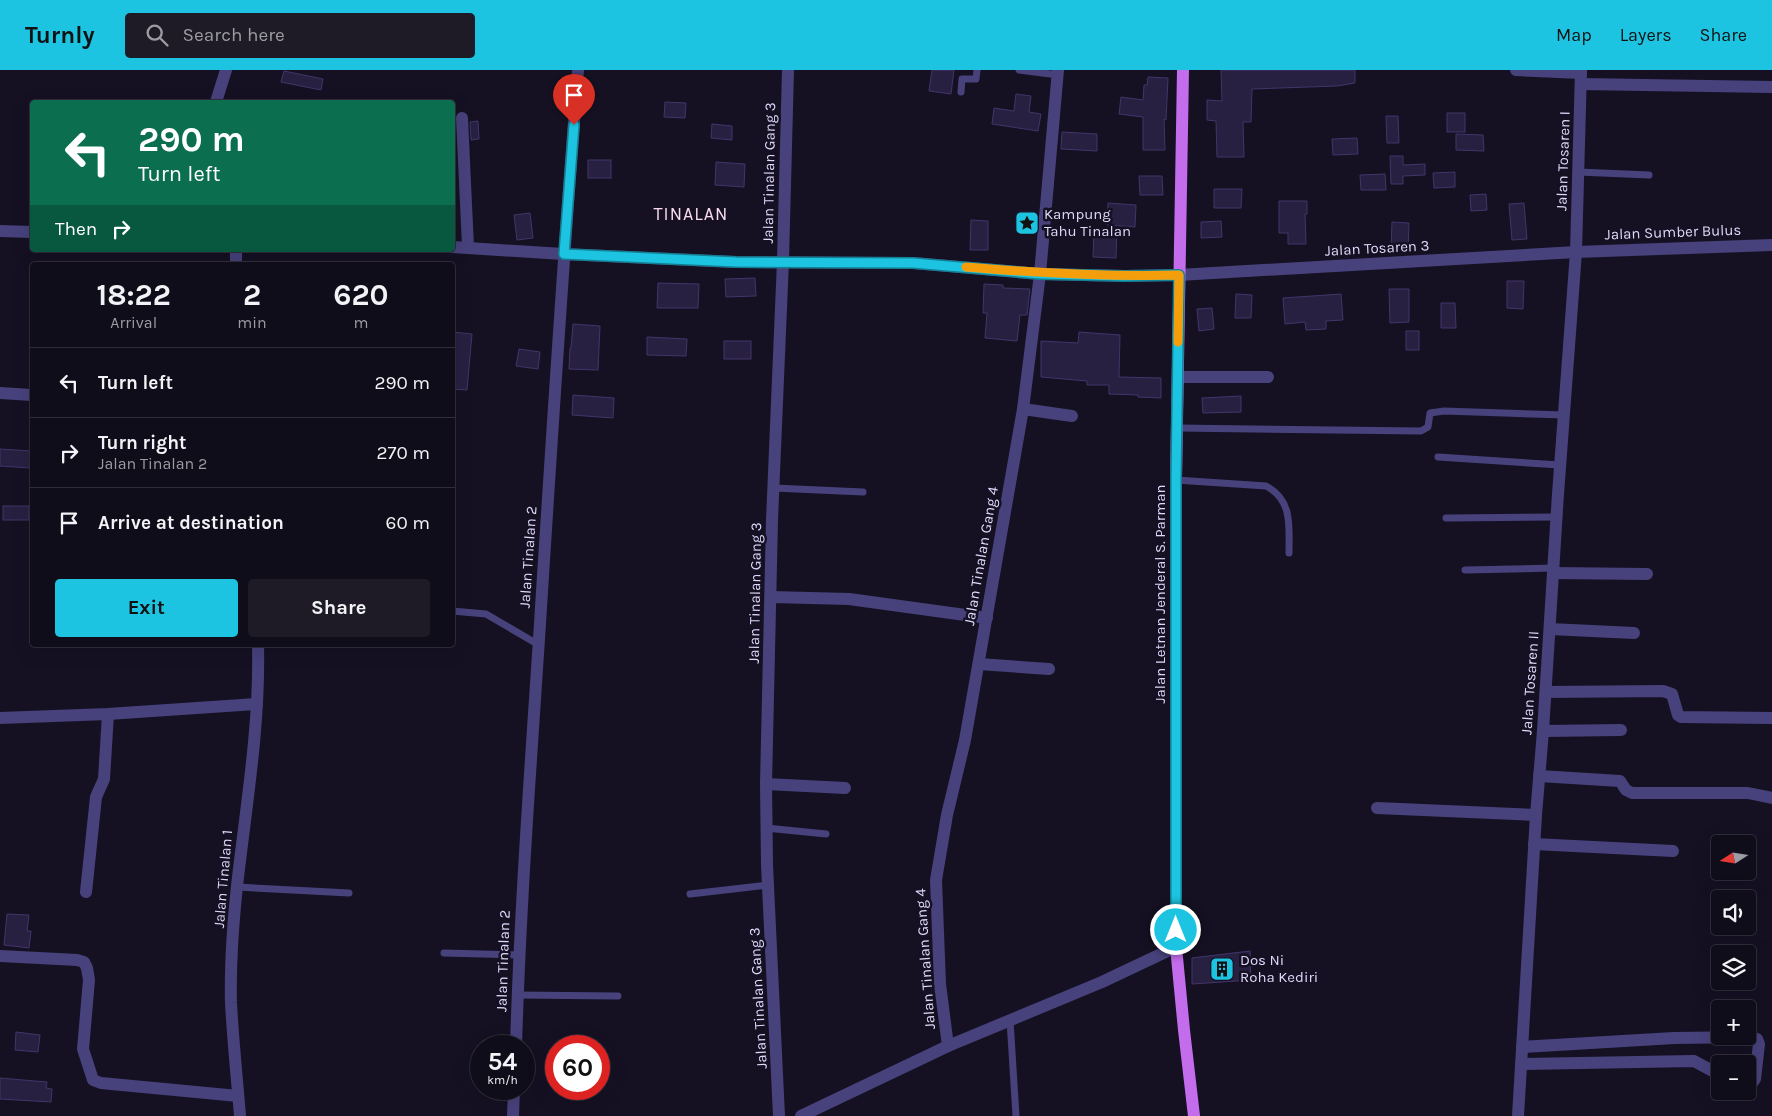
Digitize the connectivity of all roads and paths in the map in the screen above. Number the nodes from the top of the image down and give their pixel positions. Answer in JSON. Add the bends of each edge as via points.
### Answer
{"nodes":[{"id":1,"x":226,"y":70,"type":"edge"},
{"id":2,"x":578,"y":70,"type":"edge"},
{"id":3,"x":788,"y":70,"type":"edge"},
{"id":4,"x":977,"y":70,"type":"edge"},
{"id":5,"x":1019,"y":70,"type":"edge"},
{"id":6,"x":1183,"y":70,"type":"edge"},
{"id":7,"x":1516,"y":70,"type":"edge"},
{"id":8,"x":1058,"y":73,"type":"edge"},
{"id":9,"x":1581,"y":76,"type":"edge"},
{"id":10,"x":1772,"y":87,"type":"edge"},
{"id":11,"x":961,"y":92,"type":"dead end"},
{"id":12,"x":217,"y":100,"type":"edge"},
{"id":13,"x":462,"y":118,"type":"dead end"},
{"id":14,"x":1578,"y":172,"type":"junction"},
{"id":15,"x":1650,"y":175,"type":"dead end"},
{"id":16,"x":0,"y":231,"type":"edge"},
{"id":17,"x":30,"y":232,"type":"edge"},
{"id":18,"x":1772,"y":245,"type":"edge"},
{"id":19,"x":455,"y":247,"type":"edge"},
{"id":20,"x":468,"y":247,"type":"junction"},
{"id":21,"x":1576,"y":252,"type":"junction"},
{"id":22,"x":564,"y":254,"type":"junction"},
{"id":23,"x":783,"y":261,"type":"junction"},
{"id":24,"x":1040,"y":274,"type":"junction"},
{"id":25,"x":1179,"y":275,"type":"junction"},
{"id":26,"x":1178,"y":377,"type":"junction"},
{"id":27,"x":1268,"y":377,"type":"dead end"},
{"id":28,"x":0,"y":393,"type":"edge"},
{"id":29,"x":30,"y":395,"type":"edge"},
{"id":30,"x":1023,"y":409,"type":"junction"},
{"id":31,"x":1564,"y":415,"type":"junction"},
{"id":32,"x":1072,"y":416,"type":"dead end"},
{"id":33,"x":1177,"y":428,"type":"junction"},
{"id":34,"x":1438,"y":457,"type":"dead end"},
{"id":35,"x":1560,"y":465,"type":"junction"},
{"id":36,"x":1176,"y":480,"type":"junction"},
{"id":37,"x":774,"y":488,"type":"junction"},
{"id":38,"x":863,"y":492,"type":"dead end"},
{"id":39,"x":1556,"y":517,"type":"junction"},
{"id":40,"x":1446,"y":518,"type":"dead end"},
{"id":41,"x":1288,"y":553,"type":"dead end"},
{"id":42,"x":1465,"y":570,"type":"dead end"},
{"id":43,"x":1553,"y":570,"type":"junction"},
{"id":44,"x":1647,"y":574,"type":"dead end"},
{"id":45,"x":771,"y":597,"type":"junction"},
{"id":46,"x":455,"y":611,"type":"edge"},
{"id":47,"x":987,"y":618,"type":"junction"},
{"id":48,"x":1550,"y":628,"type":"junction"},
{"id":49,"x":1634,"y":633,"type":"dead end"},
{"id":50,"x":539,"y":645,"type":"junction"},
{"id":51,"x":258,"y":647,"type":"edge"},
{"id":52,"x":979,"y":664,"type":"junction"},
{"id":53,"x":1050,"y":670,"type":"dead end"},
{"id":54,"x":1546,"y":692,"type":"junction"},
{"id":55,"x":257,"y":704,"type":"junction"},
{"id":56,"x":108,"y":714,"type":"junction"},
{"id":57,"x":0,"y":718,"type":"edge"},
{"id":58,"x":1772,"y":718,"type":"edge"},
{"id":59,"x":1620,"y":730,"type":"dead end"},
{"id":60,"x":1543,"y":731,"type":"junction"},
{"id":61,"x":1540,"y":776,"type":"junction"},
{"id":62,"x":766,"y":784,"type":"junction"},
{"id":63,"x":845,"y":788,"type":"dead end"},
{"id":64,"x":1772,"y":798,"type":"edge"},
{"id":65,"x":1377,"y":808,"type":"dead end"},
{"id":66,"x":1536,"y":815,"type":"junction"},
{"id":67,"x":766,"y":828,"type":"junction"},
{"id":68,"x":826,"y":834,"type":"dead end"},
{"id":69,"x":1534,"y":844,"type":"junction"},
{"id":70,"x":1673,"y":851,"type":"dead end"},
{"id":71,"x":769,"y":885,"type":"junction"},
{"id":72,"x":237,"y":887,"type":"junction"},
{"id":73,"x":86,"y":892,"type":"dead end"},
{"id":74,"x":350,"y":893,"type":"dead end"},
{"id":75,"x":690,"y":894,"type":"dead end"},
{"id":76,"x":1176,"y":948,"type":"junction"},
{"id":77,"x":444,"y":953,"type":"dead end"},
{"id":78,"x":519,"y":955,"type":"junction"},
{"id":79,"x":0,"y":956,"type":"edge"},
{"id":80,"x":518,"y":995,"type":"junction"},
{"id":81,"x":618,"y":996,"type":"dead end"},
{"id":82,"x":1010,"y":1020,"type":"junction"},
{"id":83,"x":516,"y":1035,"type":"edge"},
{"id":84,"x":948,"y":1046,"type":"junction"},
{"id":85,"x":1522,"y":1047,"type":"junction"},
{"id":86,"x":1521,"y":1064,"type":"junction"},
{"id":87,"x":1711,"y":1070,"type":"edge"},
{"id":88,"x":1756,"y":1070,"type":"edge"},
{"id":89,"x":238,"y":1096,"type":"junction"},
{"id":90,"x":514,"y":1100,"type":"edge"},
{"id":91,"x":240,"y":1116,"type":"edge"},
{"id":92,"x":513,"y":1116,"type":"edge"},
{"id":93,"x":779,"y":1116,"type":"edge"},
{"id":94,"x":801,"y":1116,"type":"edge"},
{"id":95,"x":1016,"y":1116,"type":"edge"},
{"id":96,"x":1194,"y":1116,"type":"edge"},
{"id":97,"x":1518,"y":1116,"type":"edge"}],
"edges":[{"from":1,"to":12,"type":"street"},
{"from":2,"to":22,"type":"street","name":"Jalan Tinalan 2"},
{"from":3,"to":23,"type":"street","name":"Jalan Tinalan Gang 3"},
{"from":4,"to":11,"type":"lane","via":[[976,79],[962,79]]},
{"from":5,"to":8,"type":"lane"},
{"from":6,"to":25,"type":"main road","name":"Jalan Letnan Jenderal S. Parman"},
{"from":7,"to":9,"type":"street"},
{"from":8,"to":24,"type":"street","name":"Jalan Tinalan Gang 4"},
{"from":9,"to":10,"type":"street"},
{"from":9,"to":14,"type":"street","name":"Jalan Tosaren I"},
{"from":13,"to":20,"type":"street"},
{"from":14,"to":15,"type":"lane"},
{"from":14,"to":21,"type":"street","name":"Jalan Tosaren I"},
{"from":16,"to":17,"type":"street"},
{"from":18,"to":21,"type":"street","name":"Jalan Sumber Bulus"},
{"from":19,"to":20,"type":"street","name":"Jalan Tosaren 3"},
{"from":20,"to":22,"type":"street","name":"Jalan Tosaren 3"},
{"from":21,"to":25,"type":"street","name":"Jalan Tosaren 3"},
{"from":21,"to":31,"type":"street","name":"Jalan Tosaren II"},
{"from":22,"to":23,"type":"street","name":"Jalan Tosaren 3","via":[[736,262]]},
{"from":22,"to":50,"type":"street","name":"Jalan Tinalan 2"},
{"from":23,"to":24,"type":"street","name":"Jalan Tosaren 3","via":[[913,263]]},
{"from":23,"to":37,"type":"street","name":"Jalan Tinalan Gang 3"},
{"from":24,"to":25,"type":"street","name":"Jalan Tosaren 3"},
{"from":24,"to":30,"type":"street","name":"Jalan Tinalan Gang 4"},
{"from":25,"to":26,"type":"main road","name":"Jalan Letnan Jenderal S. Parman"},
{"from":26,"to":27,"type":"street"},
{"from":26,"to":33,"type":"main road","name":"Jalan Letnan Jenderal S. Parman"},
{"from":28,"to":29,"type":"street"},
{"from":30,"to":32,"type":"street"},
{"from":30,"to":47,"type":"street","name":"Jalan Tinalan Gang 4"},
{"from":31,"to":33,"type":"lane","via":[[1434,412],[1430,413],[1428,428],[1421,431]]},
{"from":31,"to":35,"type":"street","name":"Jalan Tosaren II"},
{"from":33,"to":36,"type":"main road","name":"Jalan Letnan Jenderal S. Parman"},
{"from":34,"to":35,"type":"lane"},
{"from":35,"to":39,"type":"street","name":"Jalan Tosaren II"},
{"from":36,"to":41,"type":"lane","via":[[1266,486],[1276,491],[1290,520]]},
{"from":36,"to":76,"type":"main road","name":"Jalan Letnan Jenderal S. Parman"},
{"from":37,"to":38,"type":"lane"},
{"from":37,"to":45,"type":"street","name":"Jalan Tinalan Gang 3"},
{"from":39,"to":40,"type":"lane"},
{"from":39,"to":43,"type":"street","name":"Jalan Tosaren II"},
{"from":42,"to":43,"type":"lane"},
{"from":43,"to":44,"type":"street"},
{"from":43,"to":48,"type":"street","name":"Jalan Tosaren II"},
{"from":45,"to":47,"type":"street","via":[[850,598]]},
{"from":45,"to":62,"type":"street","name":"Jalan Tinalan Gang 3"},
{"from":46,"to":50,"type":"lane","via":[[486,614]]},
{"from":47,"to":52,"type":"street","name":"Jalan Tinalan Gang 4"},
{"from":48,"to":49,"type":"street"},
{"from":48,"to":54,"type":"street","name":"Jalan Tosaren II"},
{"from":50,"to":78,"type":"street","name":"Jalan Tinalan 2"},
{"from":51,"to":55,"type":"street","name":"Jalan Tinalan 1"},
{"from":52,"to":53,"type":"street"},
{"from":52,"to":84,"type":"street","name":"Jalan Tinalan Gang 4","via":[[965,740],[946,815],[936,880],[940,984]]},
{"from":54,"to":58,"type":"street","via":[[1663,692],[1672,694],[1681,717]]},
{"from":54,"to":60,"type":"street","name":"Jalan Tosaren II"},
{"from":55,"to":56,"type":"street"},
{"from":55,"to":72,"type":"street","name":"Jalan Tinalan 1"},
{"from":56,"to":57,"type":"street"},
{"from":56,"to":73,"type":"street","via":[[104,779],[96,797]]},
{"from":59,"to":60,"type":"street"},
{"from":60,"to":61,"type":"street","name":"Jalan Tosaren II"},
{"from":61,"to":64,"type":"street","via":[[1620,781],[1632,793],[1748,793]]},
{"from":61,"to":66,"type":"street","name":"Jalan Tosaren II"},
{"from":62,"to":63,"type":"street"},
{"from":62,"to":67,"type":"street","name":"Jalan Tinalan Gang 3"},
{"from":65,"to":66,"type":"street"},
{"from":66,"to":69,"type":"street","name":"Jalan Tosaren II"},
{"from":67,"to":68,"type":"lane"},
{"from":67,"to":71,"type":"street","name":"Jalan Tinalan Gang 3"},
{"from":69,"to":70,"type":"street"},
{"from":69,"to":85,"type":"street","name":"Jalan Tosaren II"},
{"from":71,"to":75,"type":"lane"},
{"from":71,"to":93,"type":"street","name":"Jalan Tinalan Gang 3"},
{"from":72,"to":74,"type":"lane"},
{"from":72,"to":89,"type":"street","name":"Jalan Tinalan 1","via":[[231,1001]]},
{"from":76,"to":82,"type":"street"},
{"from":76,"to":96,"type":"main road","name":"Jalan Letnan Jenderal S. Parman"},
{"from":77,"to":78,"type":"lane"},
{"from":78,"to":80,"type":"street","name":"Jalan Tinalan 2"},
{"from":79,"to":89,"type":"street","via":[[84,962],[89,980],[84,1048],[93,1080]]},
{"from":80,"to":81,"type":"lane"},
{"from":80,"to":83,"type":"street","name":"Jalan Tinalan 2"},
{"from":82,"to":84,"type":"street"},
{"from":82,"to":95,"type":"lane"},
{"from":84,"to":94,"type":"street"},
{"from":85,"to":86,"type":"street","name":"Jalan Tosaren II"},
{"from":85,"to":88,"type":"street","via":[[1750,1037],[1757,1039],[1759,1044]]},
{"from":86,"to":87,"type":"street","via":[[1694,1061]]},
{"from":86,"to":97,"type":"street","name":"Jalan Tosaren II"},
{"from":89,"to":91,"type":"street","name":"Jalan Tinalan 1"},
{"from":90,"to":92,"type":"street"}]}
